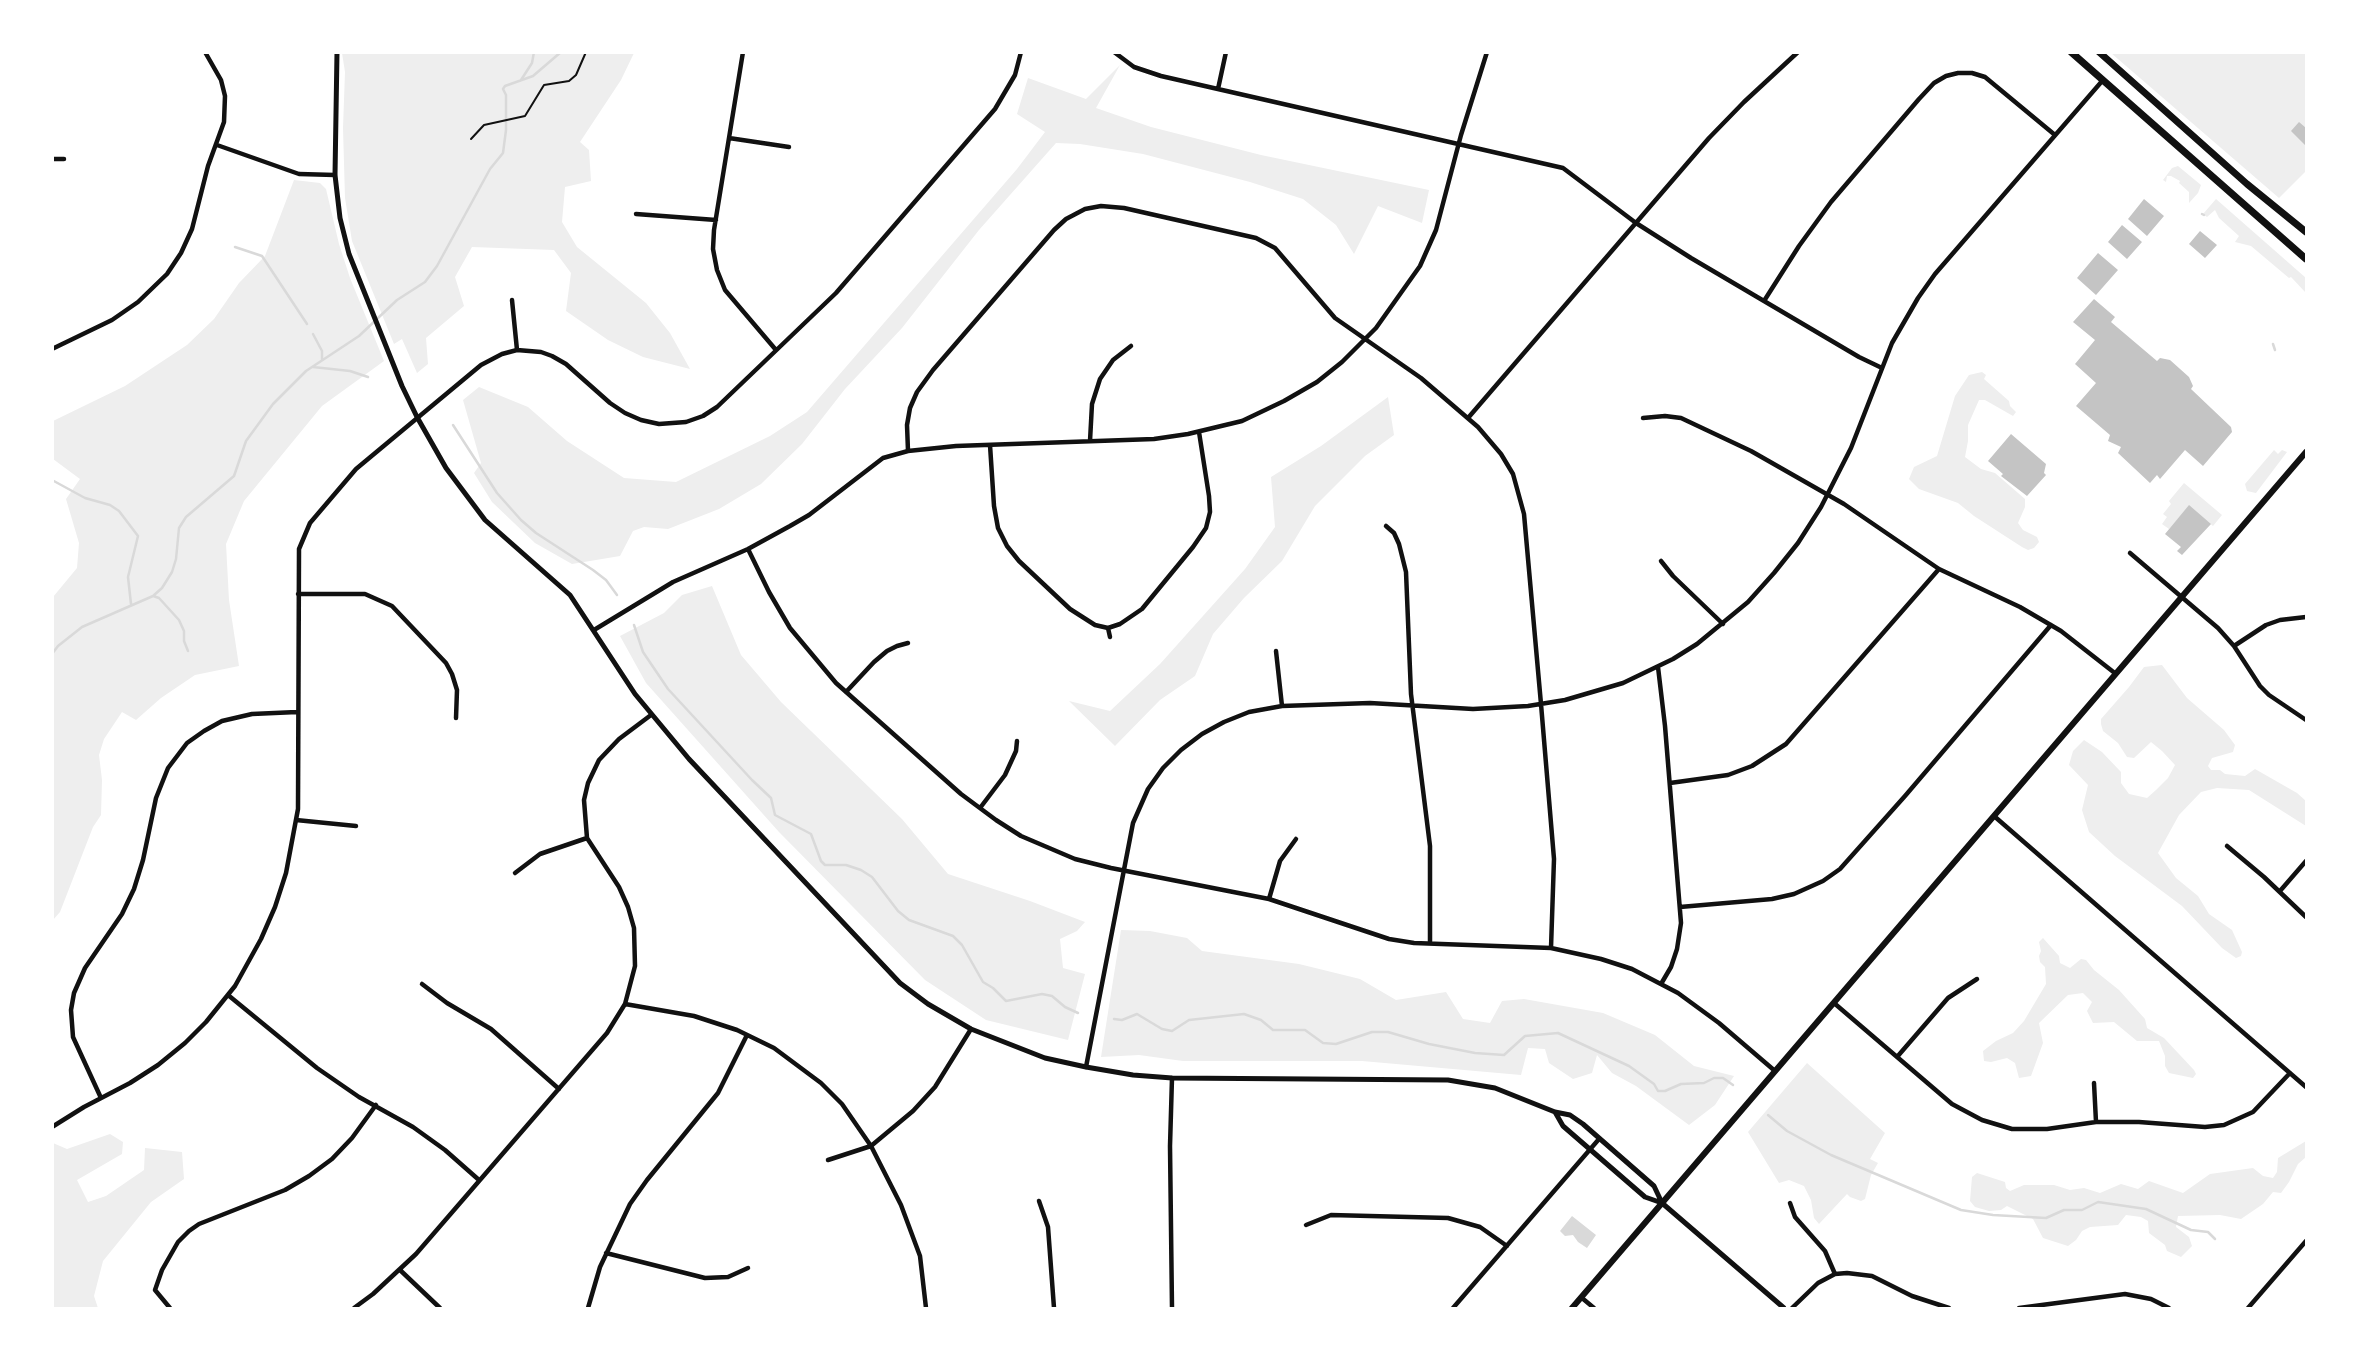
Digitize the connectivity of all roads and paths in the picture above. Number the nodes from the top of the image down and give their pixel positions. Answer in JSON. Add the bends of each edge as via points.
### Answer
{"nodes":[{"id":1,"x":205,"y":52,"type":"edge"},
{"id":2,"x":337,"y":52,"type":"edge"},
{"id":3,"x":586,"y":52,"type":"edge"},
{"id":4,"x":743,"y":52,"type":"edge"},
{"id":5,"x":1021,"y":52,"type":"edge"},
{"id":6,"x":1114,"y":52,"type":"edge"},
{"id":7,"x":1226,"y":52,"type":"edge"},
{"id":8,"x":1487,"y":52,"type":"edge"},
{"id":9,"x":1798,"y":52,"type":"edge"},
{"id":10,"x":2071,"y":52,"type":"edge"},
{"id":11,"x":2099,"y":52,"type":"edge"},
{"id":12,"x":2103,"y":80,"type":"junction"},
{"id":13,"x":1218,"y":89,"type":"junction"},
{"id":14,"x":2055,"y":135,"type":"junction"},
{"id":15,"x":729,"y":138,"type":"junction"},
{"id":16,"x":471,"y":139,"type":"dead end"},
{"id":17,"x":1459,"y":144,"type":"junction"},
{"id":18,"x":217,"y":145,"type":"junction"},
{"id":19,"x":789,"y":147,"type":"dead end"},
{"id":20,"x":52,"y":159,"type":"edge"},
{"id":21,"x":64,"y":159,"type":"dead end"},
{"id":22,"x":335,"y":175,"type":"junction"},
{"id":23,"x":636,"y":214,"type":"dead end"},
{"id":24,"x":716,"y":220,"type":"junction"},
{"id":25,"x":1636,"y":223,"type":"junction"},
{"id":26,"x":2306,"y":232,"type":"edge"},
{"id":27,"x":2306,"y":259,"type":"edge"},
{"id":28,"x":512,"y":300,"type":"dead end"},
{"id":29,"x":1763,"y":301,"type":"junction"},
{"id":30,"x":1364,"y":340,"type":"junction"},
{"id":31,"x":1132,"y":346,"type":"dead end"},
{"id":32,"x":52,"y":349,"type":"edge"},
{"id":33,"x":517,"y":349,"type":"junction"},
{"id":34,"x":776,"y":350,"type":"junction"},
{"id":35,"x":1882,"y":368,"type":"junction"},
{"id":36,"x":417,"y":417,"type":"junction"},
{"id":37,"x":1468,"y":418,"type":"junction"},
{"id":38,"x":1643,"y":418,"type":"dead end"},
{"id":39,"x":1199,"y":432,"type":"junction"},
{"id":40,"x":1090,"y":441,"type":"junction"},
{"id":41,"x":990,"y":445,"type":"junction"},
{"id":42,"x":908,"y":451,"type":"junction"},
{"id":43,"x":2306,"y":452,"type":"edge"},
{"id":44,"x":1828,"y":495,"type":"junction"},
{"id":45,"x":1387,"y":526,"type":"dead end"},
{"id":46,"x":748,"y":549,"type":"junction"},
{"id":47,"x":2130,"y":553,"type":"dead end"},
{"id":48,"x":1661,"y":561,"type":"dead end"},
{"id":49,"x":1939,"y":569,"type":"junction"},
{"id":50,"x":299,"y":594,"type":"junction"},
{"id":51,"x":2182,"y":597,"type":"junction"},
{"id":52,"x":2306,"y":617,"type":"edge"},
{"id":53,"x":1723,"y":624,"type":"junction"},
{"id":54,"x":2051,"y":625,"type":"junction"},
{"id":55,"x":1108,"y":628,"type":"junction"},
{"id":56,"x":594,"y":630,"type":"junction"},
{"id":57,"x":1110,"y":637,"type":"dead end"},
{"id":58,"x":908,"y":643,"type":"dead end"},
{"id":59,"x":2234,"y":646,"type":"junction"},
{"id":60,"x":1276,"y":651,"type":"dead end"},
{"id":61,"x":1658,"y":667,"type":"junction"},
{"id":62,"x":2116,"y":674,"type":"junction"},
{"id":63,"x":846,"y":692,"type":"junction"},
{"id":64,"x":1541,"y":704,"type":"junction"},
{"id":65,"x":1282,"y":706,"type":"junction"},
{"id":66,"x":1412,"y":706,"type":"junction"},
{"id":67,"x":297,"y":712,"type":"junction"},
{"id":68,"x":651,"y":715,"type":"junction"},
{"id":69,"x":456,"y":718,"type":"dead end"},
{"id":70,"x":2306,"y":720,"type":"edge"},
{"id":71,"x":1017,"y":741,"type":"dead end"},
{"id":72,"x":1670,"y":783,"type":"junction"},
{"id":73,"x":980,"y":808,"type":"junction"},
{"id":74,"x":1994,"y":816,"type":"junction"},
{"id":75,"x":296,"y":820,"type":"junction"},
{"id":76,"x":356,"y":826,"type":"dead end"},
{"id":77,"x":587,"y":838,"type":"junction"},
{"id":78,"x":1296,"y":839,"type":"dead end"},
{"id":79,"x":2227,"y":846,"type":"dead end"},
{"id":80,"x":2306,"y":861,"type":"edge"},
{"id":81,"x":1124,"y":870,"type":"junction"},
{"id":82,"x":515,"y":873,"type":"dead end"},
{"id":83,"x":2280,"y":891,"type":"junction"},
{"id":84,"x":1269,"y":899,"type":"junction"},
{"id":85,"x":1680,"y":907,"type":"junction"},
{"id":86,"x":2306,"y":917,"type":"edge"},
{"id":87,"x":1430,"y":943,"type":"junction"},
{"id":88,"x":1551,"y":948,"type":"junction"},
{"id":89,"x":1977,"y":979,"type":"dead end"},
{"id":90,"x":422,"y":984,"type":"dead end"},
{"id":91,"x":1661,"y":984,"type":"junction"},
{"id":92,"x":228,"y":995,"type":"junction"},
{"id":93,"x":1834,"y":1003,"type":"junction"},
{"id":94,"x":625,"y":1004,"type":"junction"},
{"id":95,"x":971,"y":1030,"type":"junction"},
{"id":96,"x":747,"y":1035,"type":"junction"},
{"id":97,"x":1898,"y":1057,"type":"junction"},
{"id":98,"x":1086,"y":1067,"type":"junction"},
{"id":99,"x":1775,"y":1071,"type":"junction"},
{"id":100,"x":2290,"y":1073,"type":"junction"},
{"id":101,"x":1172,"y":1078,"type":"junction"},
{"id":102,"x":2094,"y":1083,"type":"dead end"},
{"id":103,"x":2306,"y":1087,"type":"edge"},
{"id":104,"x":559,"y":1088,"type":"junction"},
{"id":105,"x":101,"y":1098,"type":"junction"},
{"id":106,"x":376,"y":1105,"type":"junction"},
{"id":107,"x":1555,"y":1112,"type":"junction"},
{"id":108,"x":2096,"y":1122,"type":"junction"},
{"id":109,"x":52,"y":1126,"type":"edge"},
{"id":110,"x":1599,"y":1139,"type":"junction"},
{"id":111,"x":872,"y":1146,"type":"junction"},
{"id":112,"x":1590,"y":1150,"type":"junction"},
{"id":113,"x":828,"y":1160,"type":"dead end"},
{"id":114,"x":479,"y":1180,"type":"junction"},
{"id":115,"x":1039,"y":1201,"type":"dead end"},
{"id":116,"x":1662,"y":1203,"type":"junction"},
{"id":117,"x":1790,"y":1203,"type":"dead end"},
{"id":118,"x":1306,"y":1225,"type":"dead end"},
{"id":119,"x":2306,"y":1241,"type":"edge"},
{"id":120,"x":1507,"y":1246,"type":"junction"},
{"id":121,"x":606,"y":1253,"type":"junction"},
{"id":122,"x":748,"y":1268,"type":"dead end"},
{"id":123,"x":400,"y":1270,"type":"junction"},
{"id":124,"x":1835,"y":1274,"type":"junction"},
{"id":125,"x":1582,"y":1298,"type":"junction"},
{"id":126,"x":170,"y":1308,"type":"edge"},
{"id":127,"x":354,"y":1308,"type":"edge"},
{"id":128,"x":440,"y":1308,"type":"edge"},
{"id":129,"x":588,"y":1308,"type":"edge"},
{"id":130,"x":926,"y":1308,"type":"edge"},
{"id":131,"x":1054,"y":1308,"type":"edge"},
{"id":132,"x":1172,"y":1308,"type":"edge"},
{"id":133,"x":1453,"y":1308,"type":"edge"},
{"id":134,"x":1572,"y":1308,"type":"edge"},
{"id":135,"x":1594,"y":1308,"type":"edge"},
{"id":136,"x":1784,"y":1308,"type":"edge"},
{"id":137,"x":1792,"y":1308,"type":"edge"},
{"id":138,"x":1949,"y":1308,"type":"edge"},
{"id":139,"x":2019,"y":1308,"type":"edge"},
{"id":140,"x":2169,"y":1308,"type":"edge"},
{"id":141,"x":2248,"y":1308,"type":"edge"}],
"edges":[{"from":1,"to":18,"type":"street","via":[[225,96]]},
{"from":2,"to":22,"type":"street"},
{"from":3,"to":16,"type":"path","via":[[576,75],[569,81],[544,85],[525,116],[484,125]]},
{"from":4,"to":15,"type":"street"},
{"from":5,"to":34,"type":"street","via":[[1015,75],[995,109],[836,293]]},
{"from":6,"to":13,"type":"street","via":[[1146,72]]},
{"from":7,"to":13,"type":"street"},
{"from":8,"to":17,"type":"street"},
{"from":9,"to":25,"type":"street","via":[[1721,125]]},
{"from":10,"to":12,"type":"main road"},
{"from":11,"to":26,"type":"main road"},
{"from":12,"to":14,"type":"street"},
{"from":12,"to":27,"type":"main road"},
{"from":13,"to":17,"type":"street"},
{"from":14,"to":29,"type":"street","via":[[1985,77],[1972,73],[1945,76],[1919,99],[1830,202]]},
{"from":14,"to":35,"type":"street","via":[[1935,274]]},
{"from":15,"to":19,"type":"street"},
{"from":15,"to":24,"type":"street"},
{"from":17,"to":25,"type":"street","via":[[1563,168]]},
{"from":17,"to":30,"type":"street","via":[[1436,230],[1420,266]]},
{"from":18,"to":22,"type":"street","via":[[299,174]]},
{"from":18,"to":32,"type":"street","via":[[192,229],[167,274],[112,320]]},
{"from":20,"to":21,"type":"street"},
{"from":22,"to":36,"type":"street","via":[[349,254]]},
{"from":23,"to":24,"type":"street"},
{"from":24,"to":34,"type":"street","via":[[713,249],[724,290]]},
{"from":25,"to":29,"type":"street"},
{"from":25,"to":37,"type":"street"},
{"from":28,"to":33,"type":"street"},
{"from":29,"to":35,"type":"street"},
{"from":30,"to":37,"type":"street","via":[[1421,378]]},
{"from":30,"to":39,"type":"street","via":[[1317,382],[1284,401],[1242,421]]},
{"from":30,"to":42,"type":"street","via":[[1335,318],[1275,248],[1262,241],[1124,208],[1085,208],[1054,230],[933,370],[910,408]]},
{"from":31,"to":40,"type":"street","via":[[1113,360],[1100,379],[1091,404]]},
{"from":33,"to":34,"type":"street","via":[[552,356],[625,413],[668,424],[686,422],[718,407]]},
{"from":33,"to":36,"type":"street","via":[[490,359]]},
{"from":35,"to":44,"type":"street"},
{"from":36,"to":50,"type":"street","via":[[356,469],[310,523],[299,549]]},
{"from":36,"to":56,"type":"street","via":[[446,468],[485,520],[570,595]]},
{"from":37,"to":64,"type":"street","via":[[1501,454],[1520,494]]},
{"from":38,"to":44,"type":"street","via":[[1681,418]]},
{"from":39,"to":40,"type":"street"},
{"from":39,"to":55,"type":"street","via":[[1209,496],[1206,528],[1142,609]]},
{"from":40,"to":41,"type":"street"},
{"from":41,"to":42,"type":"street"},
{"from":41,"to":55,"type":"street","via":[[994,506],[1007,546],[1070,609]]},
{"from":42,"to":46,"type":"street","via":[[883,458],[809,515]]},
{"from":43,"to":51,"type":"main road"},
{"from":44,"to":49,"type":"street"},
{"from":44,"to":53,"type":"street","via":[[1774,573]]},
{"from":45,"to":66,"type":"street","via":[[1404,557]]},
{"from":46,"to":56,"type":"street","via":[[673,582]]},
{"from":46,"to":63,"type":"street","via":[[790,628]]},
{"from":47,"to":51,"type":"street"},
{"from":48,"to":53,"type":"street"},
{"from":49,"to":54,"type":"street"},
{"from":49,"to":72,"type":"street","via":[[1786,744],[1728,775]]},
{"from":50,"to":67,"type":"street"},
{"from":50,"to":69,"type":"street","via":[[365,594],[392,606],[446,663],[457,690]]},
{"from":51,"to":59,"type":"street"},
{"from":51,"to":62,"type":"main road"},
{"from":52,"to":59,"type":"street","via":[[2266,625]]},
{"from":53,"to":61,"type":"street"},
{"from":54,"to":62,"type":"street"},
{"from":54,"to":85,"type":"street","via":[[1840,869],[1794,894]]},
{"from":55,"to":57,"type":"street"},
{"from":56,"to":68,"type":"street"},
{"from":58,"to":63,"type":"street","via":[[887,651]]},
{"from":59,"to":70,"type":"street","via":[[2264,691]]},
{"from":60,"to":65,"type":"street"},
{"from":61,"to":64,"type":"street","via":[[1591,694]]},
{"from":61,"to":72,"type":"street"},
{"from":62,"to":74,"type":"main road"},
{"from":63,"to":73,"type":"street"},
{"from":64,"to":66,"type":"street","via":[[1473,709]]},
{"from":64,"to":88,"type":"street","via":[[1554,859]]},
{"from":65,"to":66,"type":"street"},
{"from":65,"to":81,"type":"street","via":[[1224,722],[1181,750],[1163,768],[1133,822]]},
{"from":66,"to":87,"type":"street","via":[[1430,846]]},
{"from":67,"to":75,"type":"street"},
{"from":67,"to":105,"type":"street","via":[[222,721],[195,737],[168,768],[134,889],[74,993],[74,1037]]},
{"from":68,"to":77,"type":"street","via":[[606,751],[594,768],[584,800]]},
{"from":68,"to":95,"type":"street","via":[[880,964],[928,1004]]},
{"from":71,"to":73,"type":"street","via":[[1005,775]]},
{"from":72,"to":85,"type":"street"},
{"from":73,"to":81,"type":"street","via":[[1043,846]]},
{"from":74,"to":93,"type":"main road"},
{"from":74,"to":100,"type":"street"},
{"from":75,"to":76,"type":"street"},
{"from":75,"to":92,"type":"street","via":[[275,907]]},
{"from":77,"to":82,"type":"street","via":[[540,854]]},
{"from":77,"to":94,"type":"street","via":[[619,887],[634,928],[635,966]]},
{"from":78,"to":84,"type":"street","via":[[1280,862]]},
{"from":79,"to":83,"type":"street"},
{"from":80,"to":83,"type":"street"},
{"from":81,"to":84,"type":"street"},
{"from":81,"to":98,"type":"street"},
{"from":83,"to":86,"type":"street"},
{"from":84,"to":87,"type":"street","via":[[1390,939]]},
{"from":85,"to":91,"type":"street","via":[[1677,949]]},
{"from":87,"to":88,"type":"street"},
{"from":88,"to":91,"type":"street","via":[[1601,959]]},
{"from":89,"to":97,"type":"street","via":[[1948,998]]},
{"from":90,"to":104,"type":"street","via":[[491,1030]]},
{"from":91,"to":99,"type":"street","via":[[1697,1005]]},
{"from":92,"to":105,"type":"street","via":[[167,1058]]},
{"from":92,"to":106,"type":"street","via":[[317,1069]]},
{"from":93,"to":97,"type":"street"},
{"from":93,"to":99,"type":"main road"},
{"from":94,"to":96,"type":"street","via":[[694,1016]]},
{"from":94,"to":104,"type":"street","via":[[607,1033]]},
{"from":95,"to":98,"type":"street","via":[[1045,1058]]},
{"from":95,"to":111,"type":"street","via":[[935,1087]]},
{"from":96,"to":111,"type":"street","via":[[774,1048],[821,1083]]},
{"from":96,"to":121,"type":"street","via":[[718,1093],[646,1180]]},
{"from":97,"to":108,"type":"street","via":[[1961,1110],[1991,1124],[2032,1130]]},
{"from":98,"to":101,"type":"street"},
{"from":99,"to":116,"type":"main road"},
{"from":100,"to":103,"type":"street"},
{"from":100,"to":108,"type":"street","via":[[2259,1107],[2229,1124]]},
{"from":101,"to":107,"type":"street","via":[[1448,1080],[1495,1088]]},
{"from":101,"to":132,"type":"street"},
{"from":102,"to":108,"type":"street"},
{"from":104,"to":114,"type":"street"},
{"from":105,"to":109,"type":"street"},
{"from":106,"to":114,"type":"street","via":[[445,1150]]},
{"from":106,"to":126,"type":"street","via":[[352,1138],[309,1176],[285,1191],[189,1231],[178,1242],[155,1290]]},
{"from":107,"to":110,"type":"street","via":[[1570,1115]]},
{"from":107,"to":112,"type":"street","via":[[1563,1126]]},
{"from":110,"to":112,"type":"street"},
{"from":110,"to":116,"type":"street","via":[[1654,1186]]},
{"from":111,"to":113,"type":"street"},
{"from":111,"to":130,"type":"street","via":[[920,1256]]},
{"from":112,"to":116,"type":"street","via":[[1645,1197]]},
{"from":112,"to":120,"type":"street"},
{"from":114,"to":123,"type":"street"},
{"from":115,"to":131,"type":"street","via":[[1048,1227]]},
{"from":116,"to":125,"type":"main road"},
{"from":116,"to":136,"type":"street"},
{"from":117,"to":124,"type":"street","via":[[1825,1251]]},
{"from":118,"to":120,"type":"street","via":[[1331,1215],[1448,1218],[1479,1227]]},
{"from":119,"to":141,"type":"street"},
{"from":120,"to":133,"type":"street"},
{"from":121,"to":122,"type":"street","via":[[705,1278],[728,1277]]},
{"from":121,"to":129,"type":"street"},
{"from":123,"to":127,"type":"street"},
{"from":123,"to":128,"type":"street"},
{"from":124,"to":137,"type":"street","via":[[1812,1287]]},
{"from":124,"to":138,"type":"street","via":[[1872,1276]]},
{"from":125,"to":134,"type":"main road"},
{"from":125,"to":135,"type":"street"},
{"from":139,"to":140,"type":"street","via":[[2125,1294]]}]}
